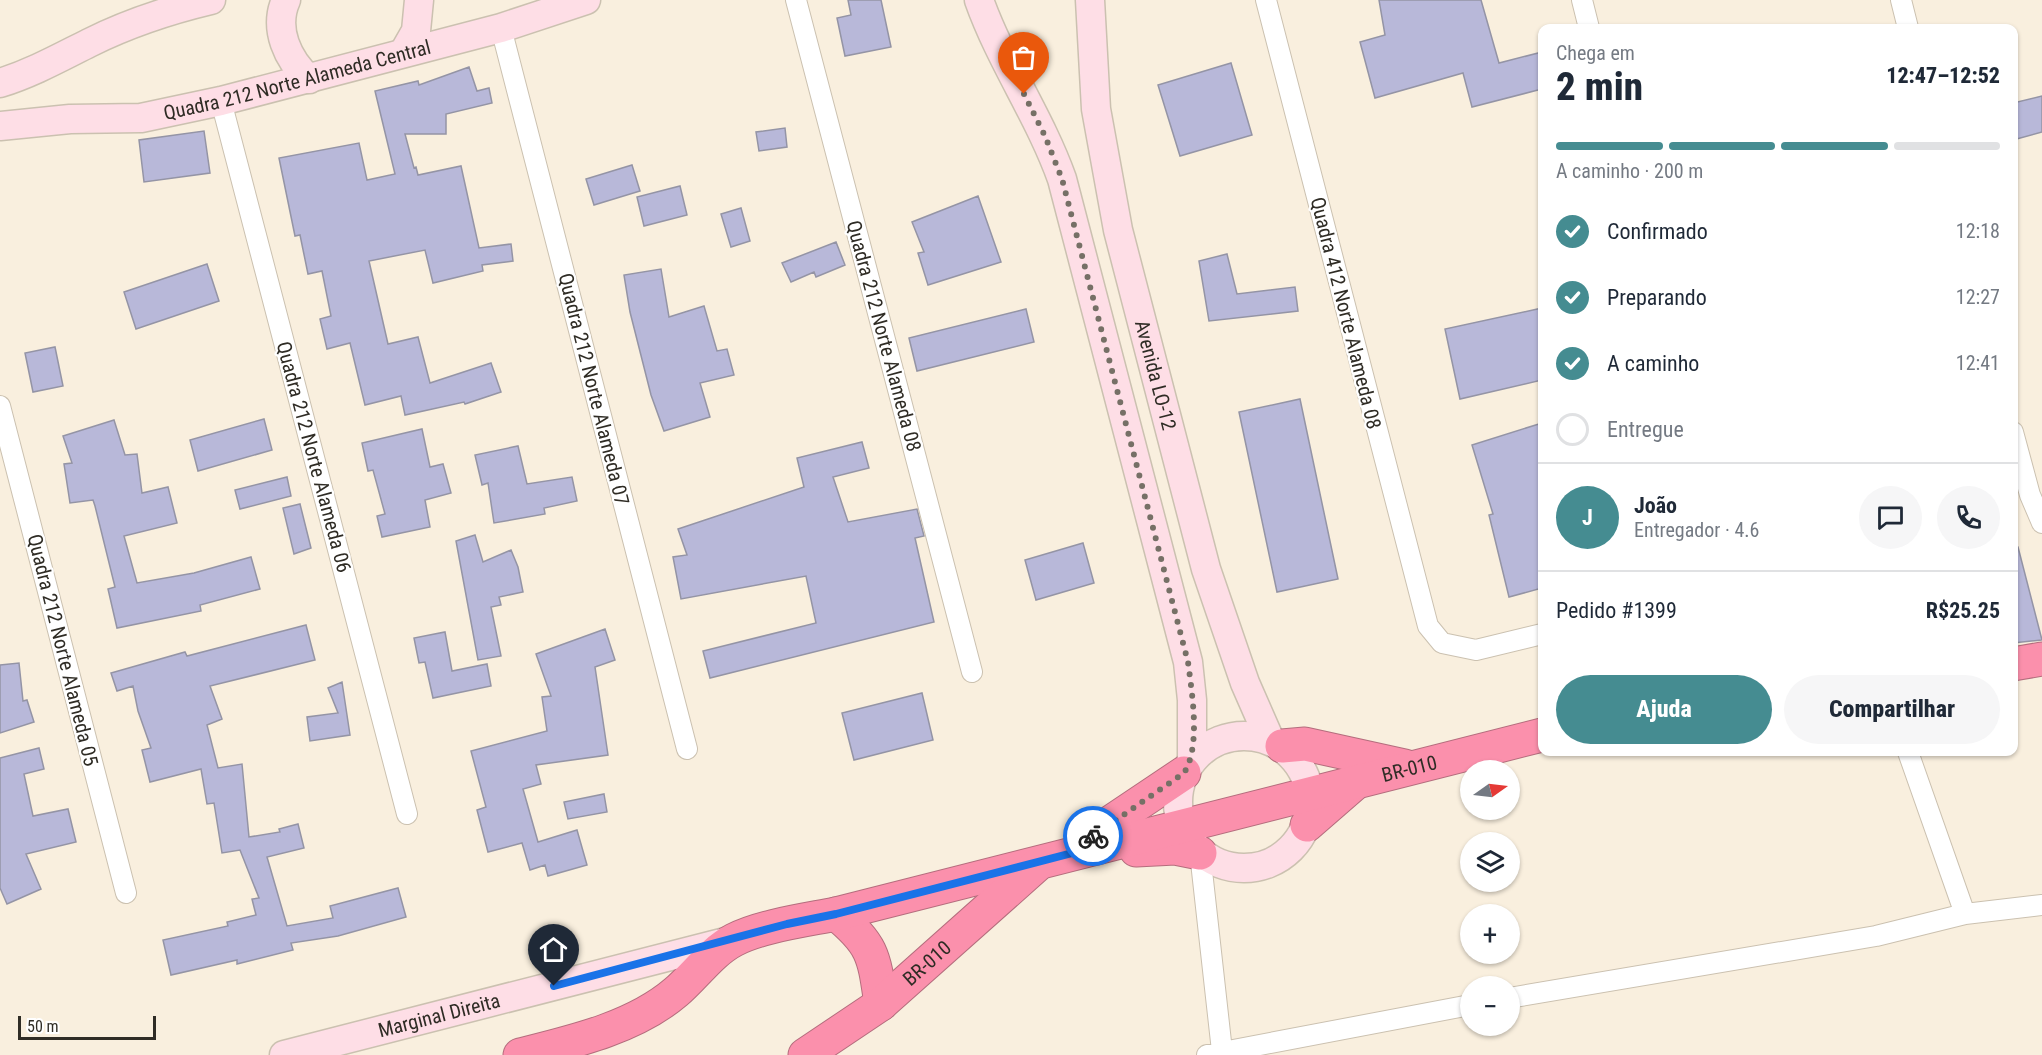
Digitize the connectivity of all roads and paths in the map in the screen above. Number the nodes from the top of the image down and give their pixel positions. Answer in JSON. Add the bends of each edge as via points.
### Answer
{"nodes":[{"id":1,"x":286,"y":0,"type":"edge"},
{"id":2,"x":419,"y":0,"type":"edge"},
{"id":3,"x":586,"y":0,"type":"edge"},
{"id":4,"x":796,"y":0,"type":"edge"},
{"id":5,"x":979,"y":0,"type":"edge"},
{"id":6,"x":1090,"y":0,"type":"edge"},
{"id":7,"x":1266,"y":0,"type":"edge"},
{"id":8,"x":1582,"y":0,"type":"edge"},
{"id":9,"x":1901,"y":0,"type":"edge"},
{"id":10,"x":200,"y":1,"type":"edge"},
{"id":11,"x":1588,"y":24,"type":"edge"},
{"id":12,"x":1907,"y":24,"type":"edge"},
{"id":13,"x":501,"y":28,"type":"junction"},
{"id":14,"x":404,"y":52,"type":"junction"},
{"id":15,"x":309,"y":79,"type":"junction"},
{"id":16,"x":0,"y":83,"type":"edge"},
{"id":17,"x":221,"y":101,"type":"junction"},
{"id":18,"x":0,"y":126,"type":"edge"},
{"id":19,"x":0,"y":406,"type":"edge"},
{"id":20,"x":2018,"y":451,"type":"edge"},
{"id":21,"x":2042,"y":523,"type":"edge"},
{"id":22,"x":1538,"y":635,"type":"edge"},
{"id":23,"x":2042,"y":659,"type":"edge"},
{"id":24,"x":2018,"y":663,"type":"edge"},
{"id":25,"x":972,"y":672,"type":"dead end"},
{"id":26,"x":1538,"y":736,"type":"edge"},
{"id":27,"x":1276,"y":743,"type":"junction"},
{"id":28,"x":687,"y":749,"type":"dead end"},
{"id":29,"x":1909,"y":756,"type":"edge"},
{"id":30,"x":1188,"y":767,"type":"junction"},
{"id":31,"x":1410,"y":768,"type":"junction"},
{"id":32,"x":1358,"y":781,"type":"junction"},
{"id":33,"x":1310,"y":793,"type":"junction"},
{"id":34,"x":407,"y":813,"type":"dead end"},
{"id":35,"x":1182,"y":825,"type":"junction"},
{"id":36,"x":1307,"y":825,"type":"junction"},
{"id":37,"x":1088,"y":849,"type":"junction"},
{"id":38,"x":1200,"y":853,"type":"junction"},
{"id":39,"x":1042,"y":861,"type":"junction"},
{"id":40,"x":126,"y":893,"type":"dead end"},
{"id":41,"x":2042,"y":905,"type":"edge"},
{"id":42,"x":836,"y":914,"type":"junction"},
{"id":43,"x":1965,"y":914,"type":"junction"},
{"id":44,"x":734,"y":940,"type":"junction"},
{"id":45,"x":1520,"y":996,"type":"edge"},
{"id":46,"x":881,"y":1004,"type":"junction"},
{"id":47,"x":1460,"y":1007,"type":"edge"},
{"id":48,"x":837,"y":1045,"type":"edge"},
{"id":49,"x":1215,"y":1053,"type":"edge"},
{"id":50,"x":284,"y":1055,"type":"edge"},
{"id":51,"x":519,"y":1055,"type":"edge"},
{"id":52,"x":805,"y":1055,"type":"edge"}],
"edges":[{"from":1,"to":15,"type":"street","via":[[280,17],[285,46]]},
{"from":2,"to":14,"type":"street","via":[[416,31]]},
{"from":3,"to":13,"type":"street","name":"Quadra 212 Norte Alameda Central"},
{"from":4,"to":25,"type":"street","name":"Quadra 212 Norte Alameda 08"},
{"from":5,"to":30,"type":"street","name":"Avenida LO-12","via":[[1062,179],[1188,662],[1192,700]]},
{"from":6,"to":27,"type":"street","name":"Avenida LO-12","via":[[1096,109],[1118,230],[1206,569],[1245,683]]},
{"from":7,"to":22,"type":"street","name":"Quadra 412 Norte Alameda 08","via":[[1428,626],[1443,643],[1476,650]]},
{"from":8,"to":11,"type":"street"},
{"from":9,"to":12,"type":"street"},
{"from":10,"to":16,"type":"street","via":[[135,23]]},
{"from":13,"to":14,"type":"street","name":"Quadra 212 Norte Alameda Central"},
{"from":13,"to":28,"type":"street","name":"Quadra 212 Norte Alameda 07"},
{"from":14,"to":15,"type":"street","name":"Quadra 212 Norte Alameda Central"},
{"from":15,"to":17,"type":"street","name":"Quadra 212 Norte Alameda Central"},
{"from":17,"to":18,"type":"street","name":"Quadra 212 Norte Alameda Central","via":[[141,118],[50,120]]},
{"from":17,"to":34,"type":"street","name":"Quadra 212 Norte Alameda 06"},
{"from":19,"to":40,"type":"street","name":"Quadra 212 Norte Alameda 05"},
{"from":20,"to":21,"type":"street"},
{"from":23,"to":24,"type":"highway"},
{"from":26,"to":31,"type":"highway","name":"BR-010","number":"BR-010"},
{"from":27,"to":30,"type":"street","via":[[1249,735],[1228,737],[1208,746]]},
{"from":27,"to":31,"type":"highway","via":[[1305,744]]},
{"from":27,"to":33,"type":"street","name":"Avenida LO-12","via":[[1295,759]]},
{"from":29,"to":43,"type":"street"},
{"from":30,"to":35,"type":"street","name":"Avenida LO-12","via":[[1179,790]]},
{"from":30,"to":37,"type":"highway","via":[[1102,828]]},
{"from":31,"to":32,"type":"highway","name":"BR-010","number":"BR-010"},
{"from":32,"to":33,"type":"highway","name":"BR-010","number":"BR-010"},
{"from":32,"to":36,"type":"highway"},
{"from":33,"to":35,"type":"highway","name":"BR-010"},
{"from":33,"to":36,"type":"street"},
{"from":35,"to":37,"type":"highway","name":"BR-010"},
{"from":35,"to":38,"type":"street"},
{"from":36,"to":38,"type":"street","via":[[1289,852],[1271,863],[1229,867]]},
{"from":37,"to":38,"type":"highway","via":[[1175,848]]},
{"from":37,"to":39,"type":"highway","name":"BR-010"},
{"from":38,"to":49,"type":"street"},
{"from":39,"to":42,"type":"highway","name":"BR-010"},
{"from":39,"to":46,"type":"highway","name":"BR-010"},
{"from":41,"to":43,"type":"street"},
{"from":42,"to":44,"type":"highway","name":"BR-010"},
{"from":42,"to":46,"type":"highway","via":[[867,943],[874,960]]},
{"from":43,"to":45,"type":"street","via":[[1876,936]]},
{"from":44,"to":50,"type":"street","name":"Marginal Direita"},
{"from":44,"to":51,"type":"highway","via":[[675,993],[635,1018]]},
{"from":46,"to":48,"type":"highway","name":"BR-010"},
{"from":47,"to":49,"type":"street"},
{"from":48,"to":52,"type":"highway","name":"BR-010"}]}
